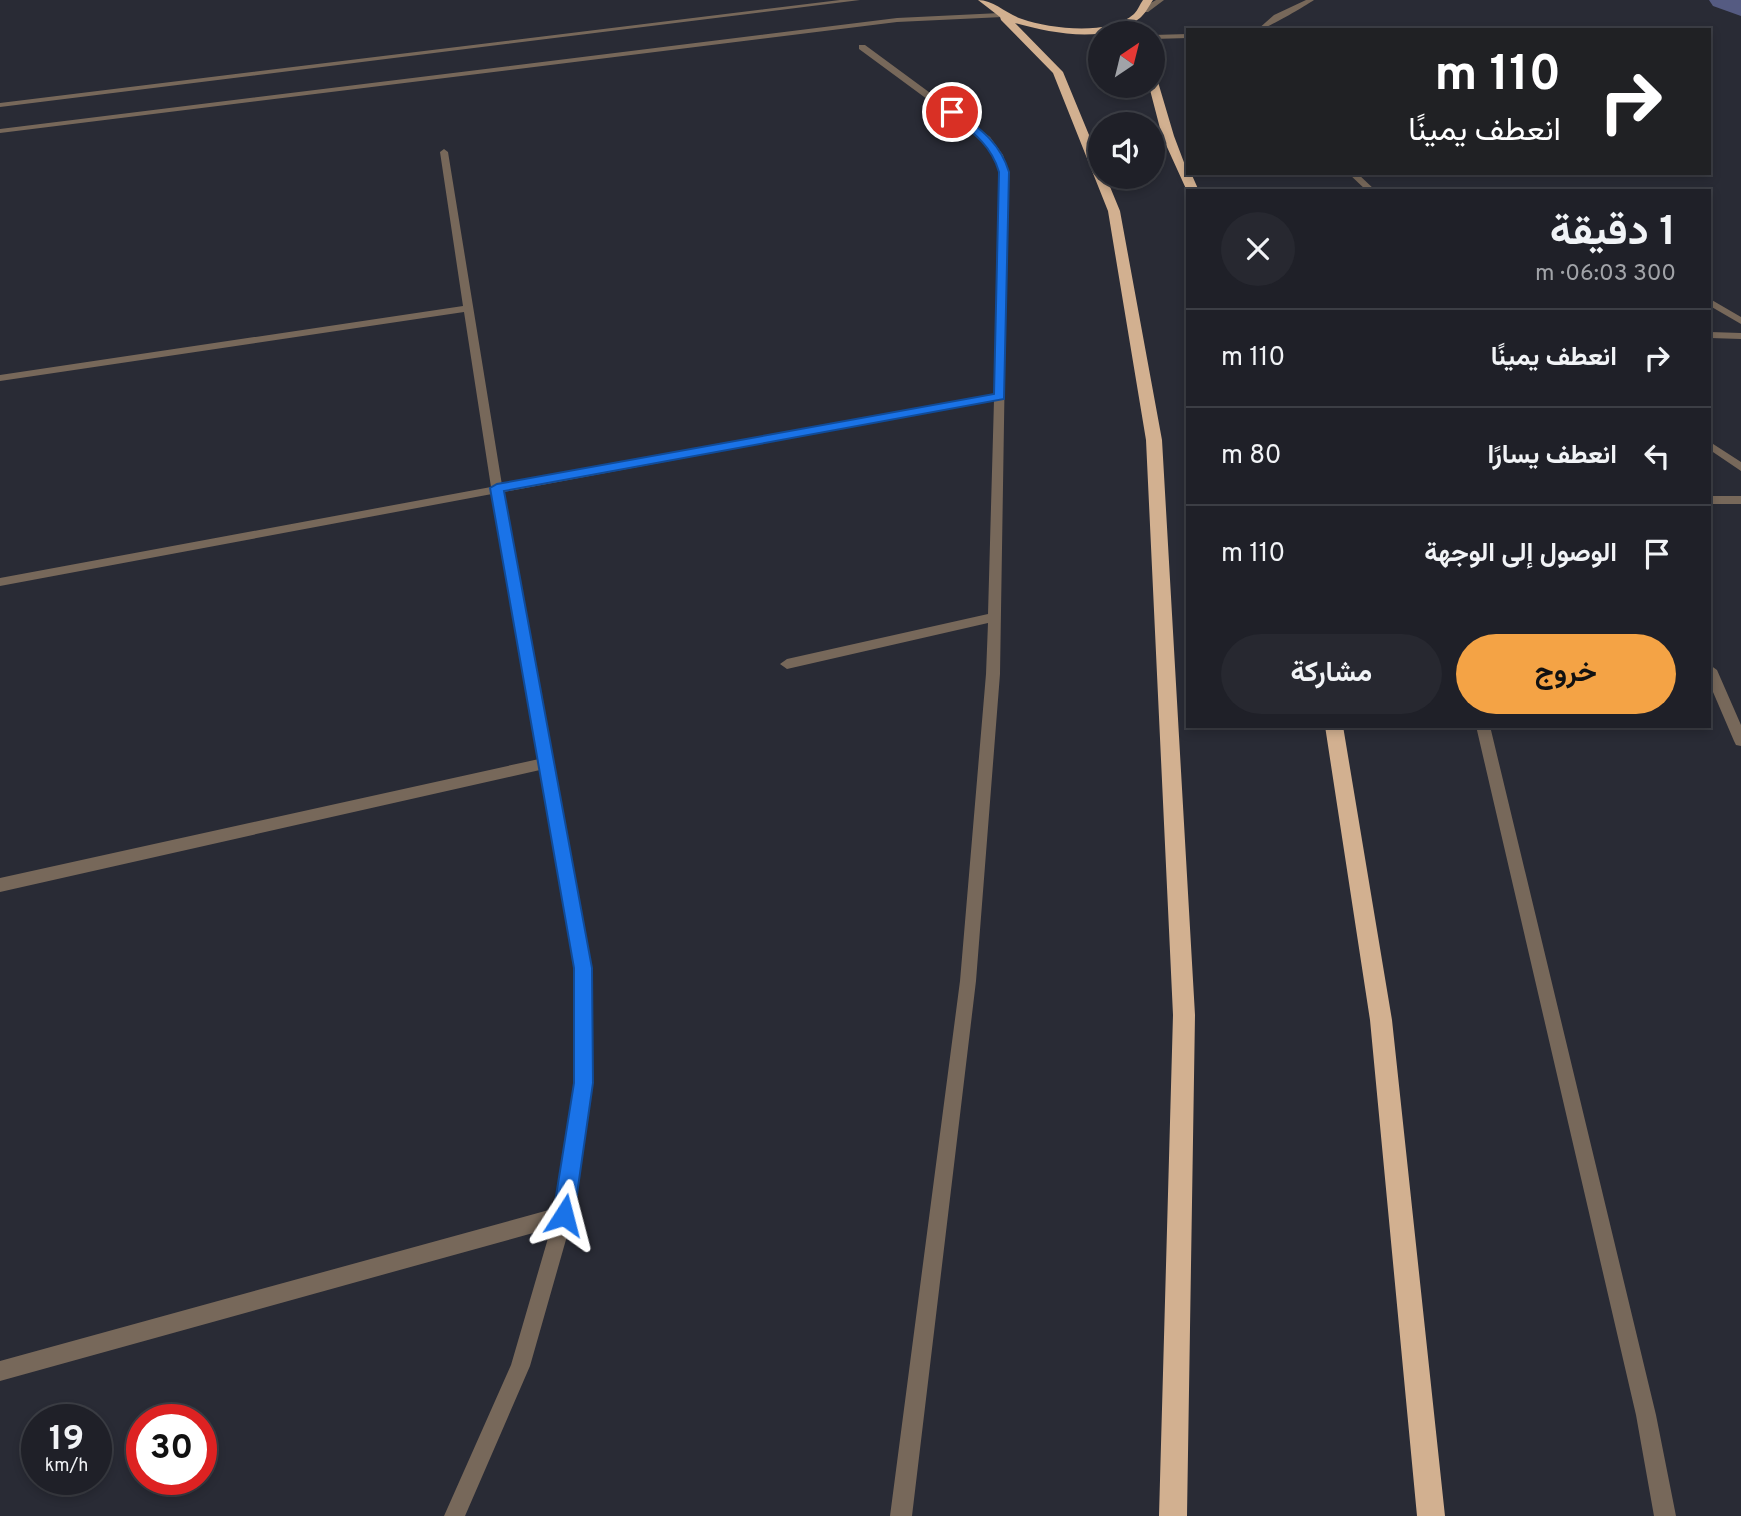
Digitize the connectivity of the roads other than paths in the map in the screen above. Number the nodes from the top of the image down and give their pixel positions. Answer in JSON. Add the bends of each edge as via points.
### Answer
{"nodes":[{"id":1,"x":857,"y":0,"type":"edge"},
{"id":2,"x":983,"y":0,"type":"edge"},
{"id":3,"x":1161,"y":0,"type":"edge"},
{"id":4,"x":1311,"y":0,"type":"edge"},
{"id":5,"x":1143,"y":13,"type":"edge"},
{"id":6,"x":1002,"y":17,"type":"junction"},
{"id":7,"x":1263,"y":28,"type":"edge"},
{"id":8,"x":1186,"y":36,"type":"edge"},
{"id":9,"x":1166,"y":37,"type":"edge"},
{"id":10,"x":862,"y":47,"type":"dead end"},
{"id":11,"x":1157,"y":98,"type":"edge"},
{"id":12,"x":0,"y":105,"type":"edge"},
{"id":13,"x":0,"y":131,"type":"edge"},
{"id":14,"x":444,"y":152,"type":"dead end"},
{"id":15,"x":1354,"y":175,"type":"edge"},
{"id":16,"x":1192,"y":189,"type":"edge"},
{"id":17,"x":1370,"y":189,"type":"edge"},
{"id":18,"x":1711,"y":303,"type":"edge"},
{"id":19,"x":468,"y":308,"type":"junction"},
{"id":20,"x":1741,"y":321,"type":"edge"},
{"id":21,"x":1711,"y":335,"type":"edge"},
{"id":22,"x":1741,"y":336,"type":"edge"},
{"id":23,"x":0,"y":378,"type":"edge"},
{"id":24,"x":1000,"y":396,"type":"junction"},
{"id":25,"x":1711,"y":446,"type":"edge"},
{"id":26,"x":1741,"y":467,"type":"edge"},
{"id":27,"x":497,"y":488,"type":"junction"},
{"id":28,"x":1711,"y":500,"type":"edge"},
{"id":29,"x":1741,"y":500,"type":"edge"},
{"id":30,"x":0,"y":582,"type":"edge"},
{"id":31,"x":995,"y":617,"type":"junction"},
{"id":32,"x":787,"y":664,"type":"dead end"},
{"id":33,"x":1711,"y":672,"type":"edge"},
{"id":34,"x":1334,"y":728,"type":"edge"},
{"id":35,"x":1483,"y":728,"type":"edge"},
{"id":36,"x":1741,"y":741,"type":"edge"},
{"id":37,"x":545,"y":763,"type":"junction"},
{"id":38,"x":0,"y":885,"type":"edge"},
{"id":39,"x":564,"y":1215,"type":"junction"},
{"id":40,"x":0,"y":1371,"type":"edge"},
{"id":41,"x":454,"y":1516,"type":"edge"},
{"id":42,"x":901,"y":1516,"type":"edge"},
{"id":43,"x":1173,"y":1516,"type":"edge"},
{"id":44,"x":1432,"y":1516,"type":"edge"},
{"id":45,"x":1665,"y":1516,"type":"edge"}],
"edges":[{"from":1,"to":12,"type":"street"},
{"from":2,"to":6,"type":"highway"},
{"from":3,"to":5,"type":"street"},
{"from":4,"to":7,"type":"street"},
{"from":5,"to":6,"type":"highway","via":[[1105,28],[1077,31],[1047,29]]},
{"from":6,"to":13,"type":"street","via":[[883,21]]},
{"from":6,"to":43,"type":"highway","via":[[1058,72],[1114,211],[1154,440],[1184,1015]]},
{"from":8,"to":9,"type":"street"},
{"from":10,"to":24,"type":"street","via":[[971,125],[999,155],[1004,172]]},
{"from":11,"to":16,"type":"highway","via":[[1168,136]]},
{"from":14,"to":19,"type":"street"},
{"from":15,"to":17,"type":"street"},
{"from":18,"to":20,"type":"street"},
{"from":19,"to":23,"type":"street"},
{"from":19,"to":27,"type":"street"},
{"from":21,"to":22,"type":"street"},
{"from":24,"to":27,"type":"street"},
{"from":24,"to":31,"type":"street"},
{"from":25,"to":26,"type":"street"},
{"from":27,"to":30,"type":"street"},
{"from":27,"to":37,"type":"street"},
{"from":28,"to":29,"type":"street"},
{"from":31,"to":32,"type":"street"},
{"from":31,"to":42,"type":"street","via":[[968,981]]},
{"from":33,"to":36,"type":"street"},
{"from":34,"to":44,"type":"highway","via":[[1381,1020]]},
{"from":35,"to":45,"type":"street","via":[[1646,1415]]},
{"from":37,"to":38,"type":"street"},
{"from":37,"to":39,"type":"street","via":[[583,968],[584,1083]]},
{"from":39,"to":40,"type":"street"},
{"from":39,"to":41,"type":"street","via":[[520,1366]]}]}
